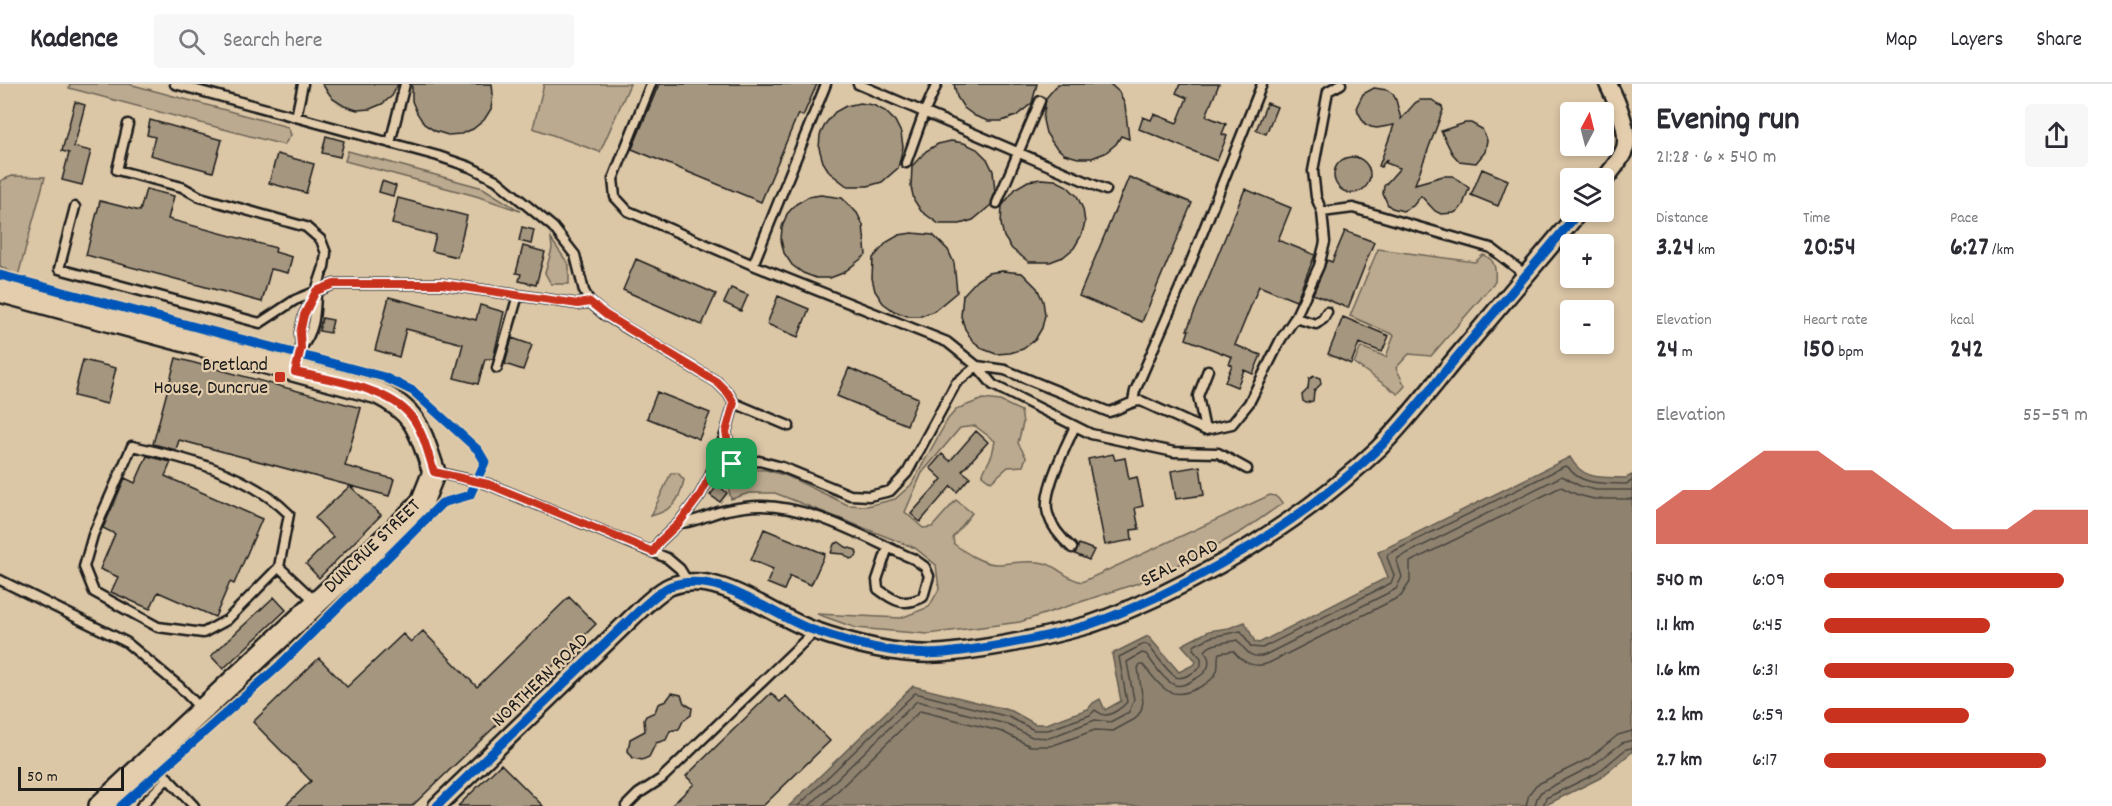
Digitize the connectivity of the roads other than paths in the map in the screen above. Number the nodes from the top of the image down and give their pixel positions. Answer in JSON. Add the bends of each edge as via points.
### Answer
{"nodes":[{"id":1,"x":175,"y":84,"type":"edge"},
{"id":2,"x":303,"y":84,"type":"edge"},
{"id":3,"x":405,"y":84,"type":"edge"},
{"id":4,"x":651,"y":84,"type":"edge"},
{"id":5,"x":826,"y":84,"type":"edge"},
{"id":6,"x":858,"y":84,"type":"edge"},
{"id":7,"x":937,"y":84,"type":"edge"},
{"id":8,"x":1262,"y":84,"type":"edge"},
{"id":9,"x":1319,"y":84,"type":"edge"},
{"id":10,"x":1341,"y":84,"type":"edge"},
{"id":11,"x":1608,"y":84,"type":"edge"},
{"id":12,"x":200,"y":87,"type":"edge"},
{"id":13,"x":1328,"y":91,"type":"junction"},
{"id":14,"x":1040,"y":101,"type":"dead end"},
{"id":15,"x":924,"y":113,"type":"junction"},
{"id":16,"x":296,"y":117,"type":"junction"},
{"id":17,"x":128,"y":124,"type":"dead end"},
{"id":18,"x":390,"y":142,"type":"junction"},
{"id":19,"x":1019,"y":153,"type":"junction"},
{"id":20,"x":906,"y":163,"type":"dead end"},
{"id":21,"x":1613,"y":168,"type":"edge"},
{"id":22,"x":1106,"y":190,"type":"dead end"},
{"id":23,"x":997,"y":203,"type":"dead end"},
{"id":24,"x":75,"y":207,"type":"dead end"},
{"id":25,"x":1322,"y":212,"type":"junction"},
{"id":26,"x":1571,"y":222,"type":"edge"},
{"id":27,"x":753,"y":265,"type":"junction"},
{"id":28,"x":1526,"y":275,"type":"junction"},
{"id":29,"x":0,"y":291,"type":"edge"},
{"id":30,"x":316,"y":291,"type":"junction"},
{"id":31,"x":518,"y":295,"type":"junction"},
{"id":32,"x":590,"y":302,"type":"junction"},
{"id":33,"x":1327,"y":312,"type":"dead end"},
{"id":34,"x":1295,"y":318,"type":"junction"},
{"id":35,"x":977,"y":366,"type":"junction"},
{"id":36,"x":497,"y":368,"type":"dead end"},
{"id":37,"x":1208,"y":370,"type":"dead end"},
{"id":38,"x":295,"y":372,"type":"junction"},
{"id":39,"x":1133,"y":401,"type":"junction"},
{"id":40,"x":734,"y":403,"type":"junction"},
{"id":41,"x":789,"y":426,"type":"dead end"},
{"id":42,"x":1075,"y":426,"type":"junction"},
{"id":43,"x":1204,"y":430,"type":"junction"},
{"id":44,"x":726,"y":432,"type":"junction"},
{"id":45,"x":732,"y":464,"type":"junction"},
{"id":46,"x":1247,"y":469,"type":"dead end"},
{"id":47,"x":434,"y":472,"type":"junction"},
{"id":48,"x":710,"y":476,"type":"junction"},
{"id":49,"x":679,"y":523,"type":"junction"},
{"id":50,"x":888,"y":548,"type":"junction"},
{"id":51,"x":1072,"y":548,"type":"dead end"},
{"id":52,"x":653,"y":552,"type":"junction"},
{"id":53,"x":279,"y":567,"type":"junction"},
{"id":54,"x":0,"y":580,"type":"edge"},
{"id":55,"x":689,"y":584,"type":"junction"},
{"id":56,"x":672,"y":586,"type":"joint"},
{"id":57,"x":316,"y":603,"type":"junction"},
{"id":58,"x":815,"y":630,"type":"junction"},
{"id":59,"x":202,"y":710,"type":"junction"},
{"id":60,"x":151,"y":758,"type":"junction"},
{"id":61,"x":168,"y":777,"type":"junction"},
{"id":62,"x":100,"y":806,"type":"edge"},
{"id":63,"x":141,"y":806,"type":"edge"},
{"id":64,"x":194,"y":806,"type":"edge"},
{"id":65,"x":437,"y":806,"type":"edge"},
{"id":66,"x":626,"y":806,"type":"edge"}],
"edges":[{"from":1,"to":12,"type":"lane"},
{"from":2,"to":16,"type":"lane"},
{"from":3,"to":18,"type":"lane"},
{"from":4,"to":27,"type":"lane","via":[[613,179],[615,197],[628,211]]},
{"from":5,"to":27,"type":"lane"},
{"from":6,"to":15,"type":"lane"},
{"from":7,"to":15,"type":"lane"},
{"from":8,"to":39,"type":"lane"},
{"from":9,"to":13,"type":"lane"},
{"from":10,"to":13,"type":"lane"},
{"from":11,"to":21,"type":"street","via":[[1625,135],[1625,148]]},
{"from":12,"to":16,"type":"lane"},
{"from":13,"to":25,"type":"lane","via":[[1313,171]]},
{"from":14,"to":19,"type":"lane"},
{"from":15,"to":19,"type":"lane"},
{"from":15,"to":20,"type":"lane"},
{"from":16,"to":18,"type":"lane"},
{"from":17,"to":30,"type":"lane","via":[[117,171],[182,187],[200,197],[306,227],[321,240],[326,253]]},
{"from":18,"to":32,"type":"lane","via":[[470,167],[522,200],[553,227],[574,255]]},
{"from":19,"to":22,"type":"lane"},
{"from":19,"to":23,"type":"lane"},
{"from":24,"to":30,"type":"lane","via":[[59,270],[260,323]]},
{"from":25,"to":28,"type":"lane","via":[[1353,208],[1491,248]]},
{"from":25,"to":34,"type":"lane","via":[[1325,242],[1319,266]]},
{"from":26,"to":28,"type":"street","name":"SEAL ROAD"},
{"from":27,"to":35,"type":"lane","via":[[947,342]]},
{"from":28,"to":58,"type":"street","name":"SEAL ROAD","via":[[1379,447],[1306,508],[1248,549],[1195,579],[1090,624],[1030,639],[943,653],[886,649]]},
{"from":29,"to":38,"type":"street"},
{"from":30,"to":31,"type":"lane","via":[[334,284],[442,284]]},
{"from":30,"to":38,"type":"lane","via":[[304,315]]},
{"from":31,"to":32,"type":"lane","via":[[578,304]]},
{"from":31,"to":36,"type":"lane"},
{"from":32,"to":40,"type":"lane","via":[[717,382]]},
{"from":33,"to":34,"type":"lane","via":[[1316,324]]},
{"from":34,"to":43,"type":"lane","via":[[1249,403],[1232,424]]},
{"from":35,"to":39,"type":"lane","via":[[1005,370],[1109,412]]},
{"from":35,"to":42,"type":"lane","via":[[993,385]]},
{"from":35,"to":45,"type":"lane","via":[[956,383],[907,473],[890,491],[850,495],[782,467],[759,461]]},
{"from":37,"to":43,"type":"lane","via":[[1198,396]]},
{"from":38,"to":47,"type":"street","via":[[378,393],[398,403],[419,430]]},
{"from":39,"to":43,"type":"lane","via":[[1141,401]]},
{"from":40,"to":41,"type":"lane"},
{"from":40,"to":44,"type":"lane"},
{"from":42,"to":46,"type":"lane","via":[[1091,434],[1151,448],[1218,453]]},
{"from":42,"to":51,"type":"lane","via":[[1051,480],[1047,513],[1060,537]]},
{"from":44,"to":45,"type":"lane"},
{"from":44,"to":48,"type":"lane"},
{"from":45,"to":48,"type":"lane"},
{"from":47,"to":52,"type":"lane","via":[[488,484]]},
{"from":47,"to":57,"type":"street","name":"DUNCRUE STREET","via":[[422,502]]},
{"from":48,"to":49,"type":"lane"},
{"from":49,"to":50,"type":"lane","via":[[727,510],[789,508]]},
{"from":49,"to":52,"type":"lane"},
{"from":50,"to":50,"type":"lane","via":[[925,567],[929,576],[922,597],[902,602],[878,589],[877,580]]},
{"from":52,"to":55,"type":"lane","via":[[680,569]]},
{"from":53,"to":53,"type":"lane","via":[[227,620],[203,633],[158,627],[103,597],[94,592],[84,567],[93,535],[132,446],[186,458],[274,500],[289,514]]},
{"from":53,"to":57,"type":"lane"},
{"from":54,"to":59,"type":"lane","via":[[126,642]]},
{"from":55,"to":56,"type":"street","name":"SEAL ROAD"},
{"from":55,"to":58,"type":"street","name":"SEAL ROAD","via":[[713,584],[735,592]]},
{"from":56,"to":65,"type":"street","name":"NORTHERN ROAD","via":[[644,606]]},
{"from":57,"to":59,"type":"street","name":"DUNCRUE STREET"},
{"from":58,"to":66,"type":"lane","via":[[661,778]]},
{"from":59,"to":60,"type":"street","name":"DUNCRUE STREET"},
{"from":60,"to":61,"type":"lane"},
{"from":60,"to":62,"type":"street","name":"DUNCRUE STREET"},
{"from":61,"to":63,"type":"lane"},
{"from":61,"to":64,"type":"lane"}]}
